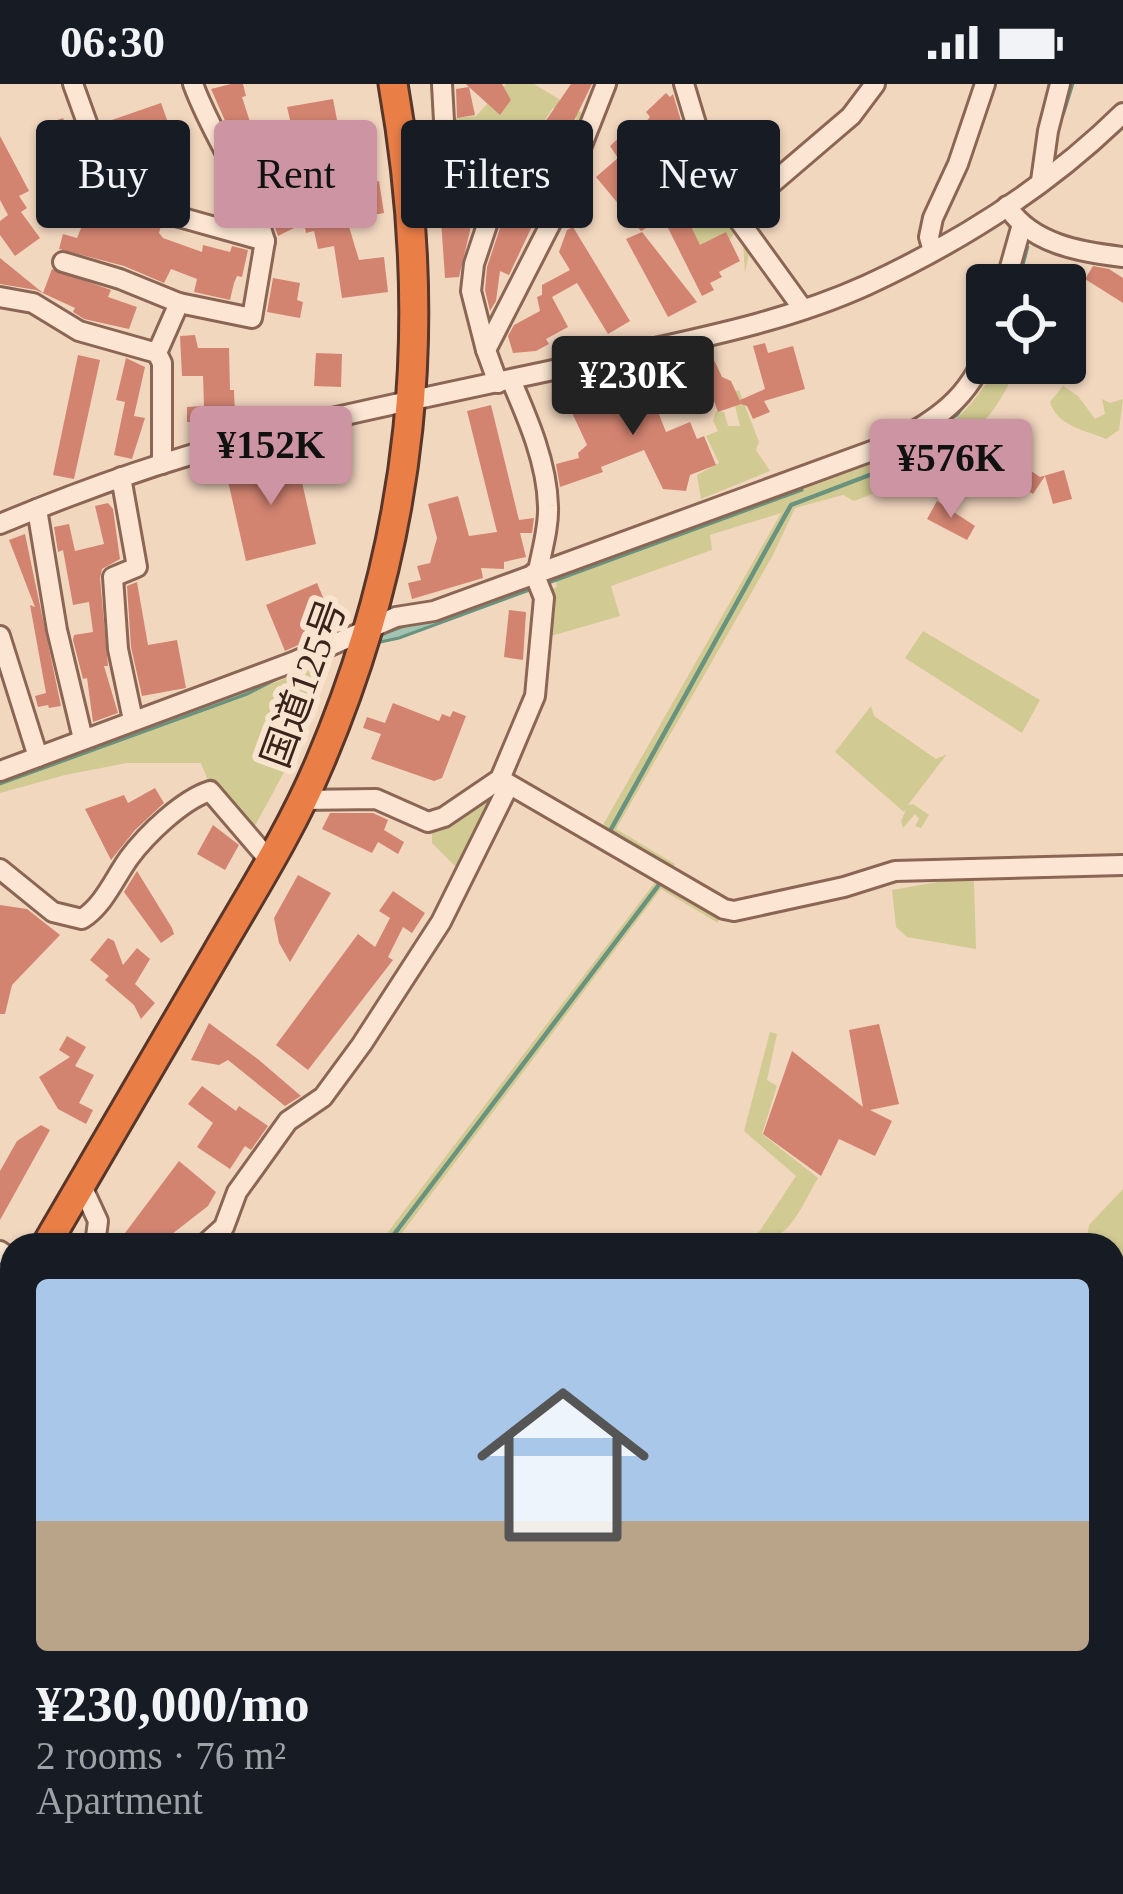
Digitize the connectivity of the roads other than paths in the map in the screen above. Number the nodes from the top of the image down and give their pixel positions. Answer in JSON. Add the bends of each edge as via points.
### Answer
{"nodes":[{"id":1,"x":73,"y":84,"type":"edge"},
{"id":2,"x":193,"y":84,"type":"edge"},
{"id":3,"x":393,"y":84,"type":"edge"},
{"id":4,"x":442,"y":84,"type":"edge"},
{"id":5,"x":606,"y":84,"type":"edge"},
{"id":6,"x":684,"y":84,"type":"edge"},
{"id":7,"x":875,"y":84,"type":"edge"},
{"id":8,"x":985,"y":84,"type":"edge"},
{"id":9,"x":1060,"y":84,"type":"edge"},
{"id":10,"x":1123,"y":112,"type":"edge"},
{"id":11,"x":696,"y":120,"type":"edge"},
{"id":12,"x":780,"y":177,"type":"edge"},
{"id":13,"x":1041,"y":182,"type":"junction"},
{"id":14,"x":1007,"y":206,"type":"junction"},
{"id":15,"x":744,"y":228,"type":"edge"},
{"id":16,"x":1021,"y":228,"type":"junction"},
{"id":17,"x":265,"y":241,"type":"junction"},
{"id":18,"x":933,"y":251,"type":"junction"},
{"id":19,"x":1120,"y":258,"type":"edge"},
{"id":20,"x":63,"y":262,"type":"dead end"},
{"id":21,"x":1011,"y":264,"type":"edge"},
{"id":22,"x":0,"y":297,"type":"edge"},
{"id":23,"x":179,"y":303,"type":"junction"},
{"id":24,"x":803,"y":309,"type":"junction"},
{"id":25,"x":486,"y":350,"type":"junction"},
{"id":26,"x":157,"y":353,"type":"junction"},
{"id":27,"x":505,"y":381,"type":"junction"},
{"id":28,"x":971,"y":384,"type":"edge"},
{"id":29,"x":413,"y":401,"type":"junction"},
{"id":30,"x":162,"y":464,"type":"junction"},
{"id":31,"x":121,"y":477,"type":"junction"},
{"id":32,"x":37,"y":508,"type":"junction"},
{"id":33,"x":0,"y":524,"type":"edge"},
{"id":34,"x":536,"y":572,"type":"junction"},
{"id":35,"x":369,"y":627,"type":"junction"},
{"id":36,"x":0,"y":636,"type":"edge"},
{"id":37,"x":133,"y":720,"type":"junction"},
{"id":38,"x":83,"y":739,"type":"junction"},
{"id":39,"x":38,"y":757,"type":"junction"},
{"id":40,"x":0,"y":771,"type":"edge"},
{"id":41,"x":505,"y":782,"type":"junction"},
{"id":42,"x":301,"y":800,"type":"junction"},
{"id":43,"x":270,"y":861,"type":"junction"},
{"id":44,"x":1123,"y":865,"type":"edge"},
{"id":45,"x":0,"y":868,"type":"edge"},
{"id":46,"x":81,"y":1184,"type":"junction"},
{"id":47,"x":53,"y":1233,"type":"edge"},
{"id":48,"x":96,"y":1233,"type":"edge"},
{"id":49,"x":217,"y":1233,"type":"edge"}],
"edges":[{"from":1,"to":17,"type":"street","via":[[112,192]]},
{"from":2,"to":17,"type":"street"},
{"from":3,"to":29,"type":"highway","name":"国道125号","via":[[412,229]]},
{"from":4,"to":25,"type":"street","via":[[450,149],[489,219],[470,291]]},
{"from":5,"to":25,"type":"street","via":[[553,219]]},
{"from":6,"to":11,"type":"street"},
{"from":7,"to":12,"type":"street","via":[[851,116]]},
{"from":8,"to":18,"type":"street","via":[[933,218]]},
{"from":9,"to":13,"type":"street"},
{"from":10,"to":13,"type":"street"},
{"from":13,"to":14,"type":"street"},
{"from":14,"to":16,"type":"street"},
{"from":14,"to":18,"type":"street"},
{"from":15,"to":24,"type":"street"},
{"from":16,"to":19,"type":"street"},
{"from":16,"to":21,"type":"street"},
{"from":17,"to":23,"type":"street","via":[[252,318]]},
{"from":18,"to":24,"type":"street"},
{"from":20,"to":23,"type":"street"},
{"from":22,"to":26,"type":"street"},
{"from":23,"to":26,"type":"street"},
{"from":24,"to":27,"type":"street"},
{"from":25,"to":27,"type":"street"},
{"from":26,"to":30,"type":"street"},
{"from":27,"to":29,"type":"street"},
{"from":27,"to":34,"type":"street","via":[[530,430],[547,494]]},
{"from":28,"to":34,"type":"street","via":[[934,422],[892,444]]},
{"from":29,"to":30,"type":"street"},
{"from":29,"to":35,"type":"highway","name":"国道125号","via":[[397,515]]},
{"from":30,"to":31,"type":"street"},
{"from":31,"to":32,"type":"street"},
{"from":31,"to":37,"type":"street","via":[[137,567],[113,578]]},
{"from":32,"to":33,"type":"street"},
{"from":32,"to":38,"type":"street"},
{"from":34,"to":35,"type":"street"},
{"from":34,"to":41,"type":"street","via":[[544,598],[535,696]]},
{"from":35,"to":37,"type":"street"},
{"from":35,"to":42,"type":"highway","name":"国道125号"},
{"from":36,"to":39,"type":"street"},
{"from":37,"to":38,"type":"street"},
{"from":38,"to":39,"type":"street"},
{"from":39,"to":40,"type":"street"},
{"from":41,"to":42,"type":"street","via":[[428,822],[376,799]]},
{"from":41,"to":44,"type":"street","via":[[724,909],[895,872]]},
{"from":41,"to":49,"type":"street","via":[[441,922],[323,1097],[288,1121]]},
{"from":42,"to":43,"type":"highway","name":"国道125号"},
{"from":43,"to":45,"type":"street","via":[[210,791],[144,842],[82,919],[52,912]]},
{"from":43,"to":46,"type":"highway","name":"国道125号"},
{"from":46,"to":47,"type":"highway","name":"国道125号"},
{"from":46,"to":48,"type":"street"}]}
